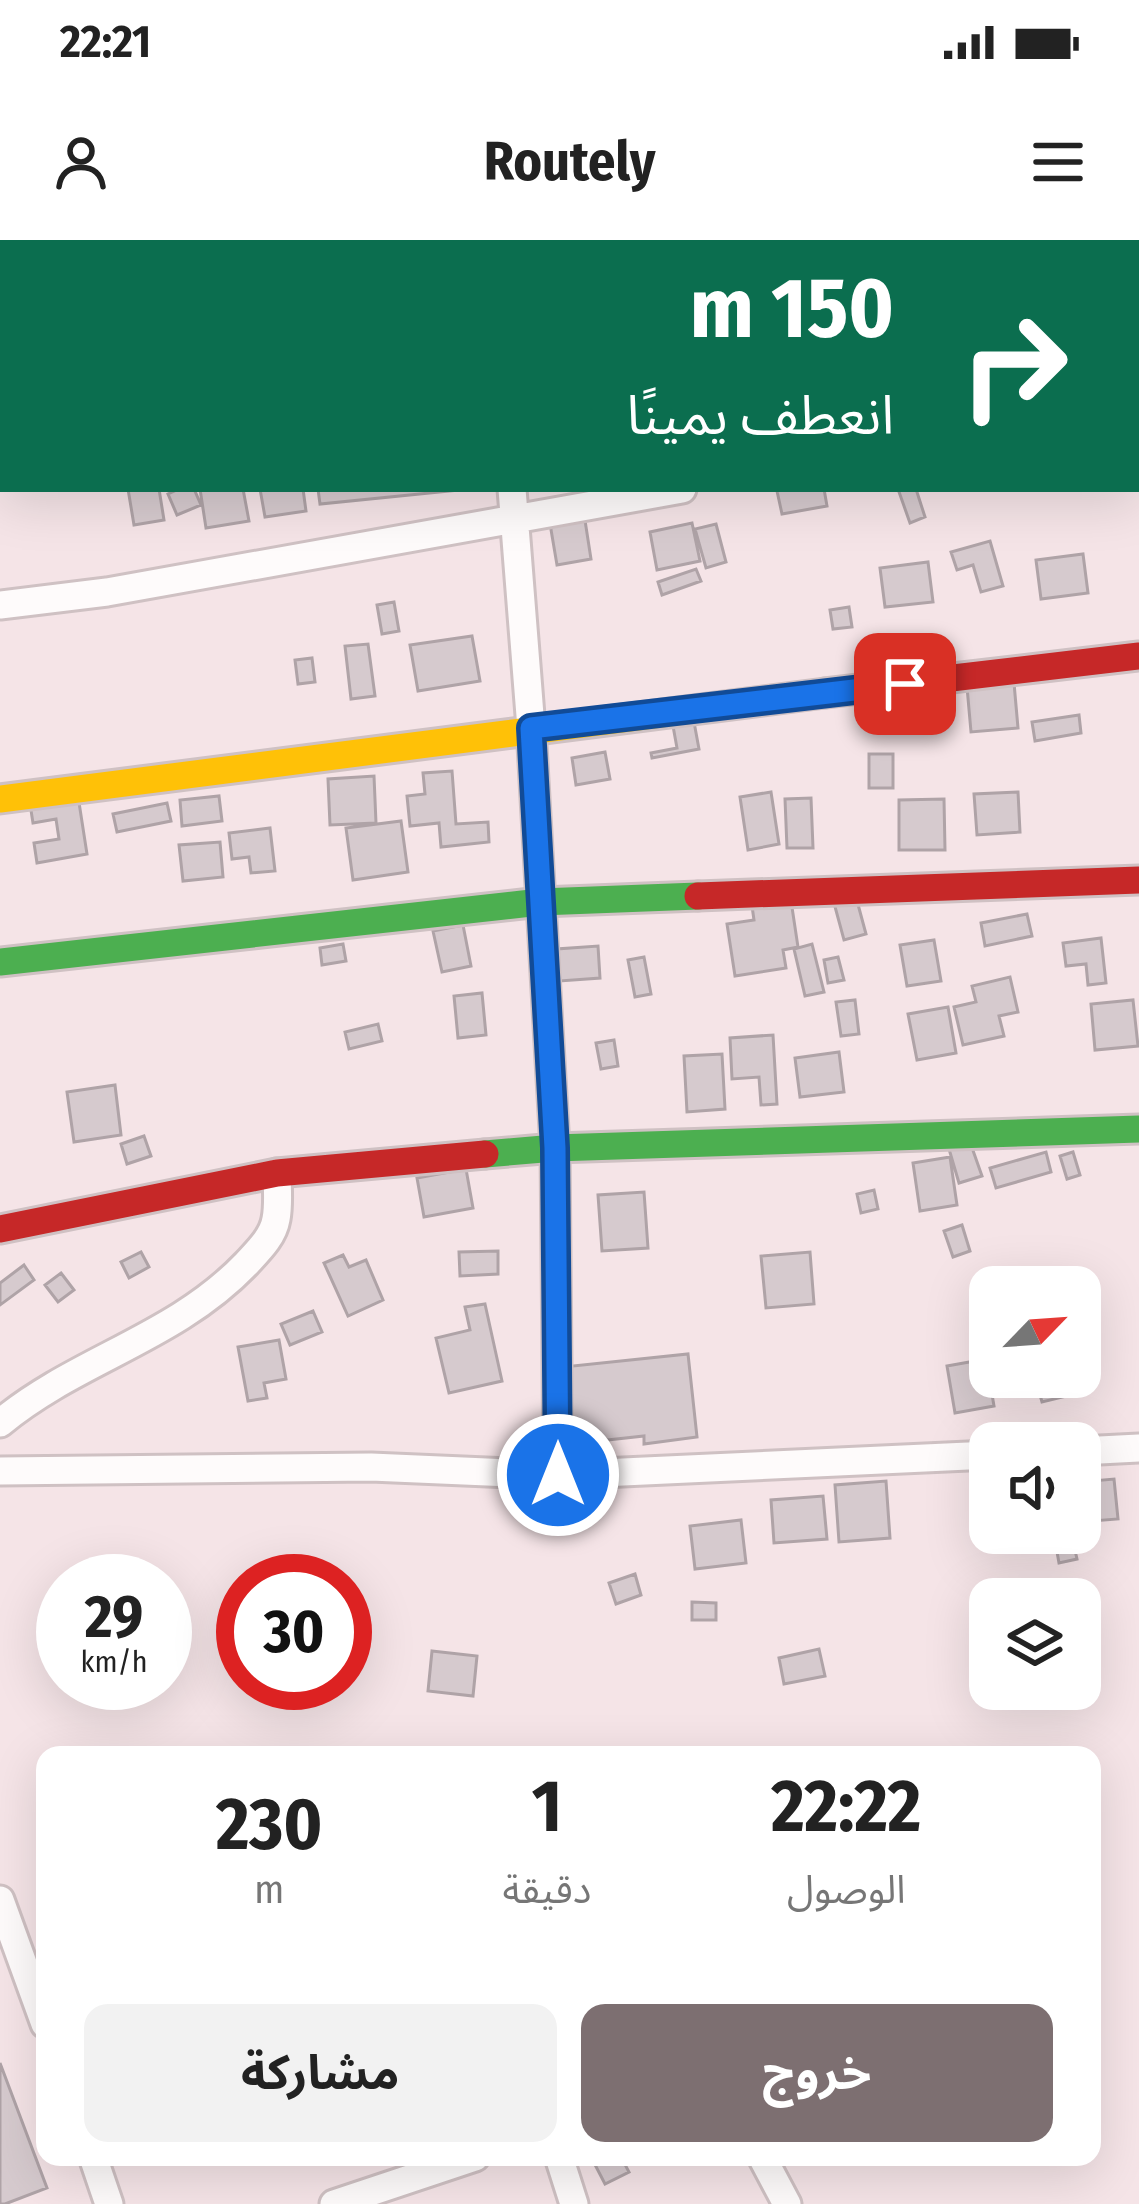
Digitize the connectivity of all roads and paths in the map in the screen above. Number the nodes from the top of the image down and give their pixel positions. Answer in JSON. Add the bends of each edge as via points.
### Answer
{"nodes":[{"id":1,"x":512,"y":492,"type":"edge"},
{"id":2,"x":666,"y":492,"type":"edge"},
{"id":3,"x":517,"y":520,"type":"junction"},
{"id":4,"x":0,"y":605,"type":"edge"},
{"id":5,"x":1139,"y":656,"type":"edge"},
{"id":6,"x":531,"y":728,"type":"junction"},
{"id":7,"x":0,"y":799,"type":"edge"},
{"id":8,"x":1139,"y":880,"type":"edge"},
{"id":9,"x":540,"y":902,"type":"junction"},
{"id":10,"x":0,"y":962,"type":"edge"},
{"id":11,"x":1139,"y":1129,"type":"edge"},
{"id":12,"x":555,"y":1148,"type":"junction"},
{"id":13,"x":277,"y":1173,"type":"junction"},
{"id":14,"x":0,"y":1228,"type":"edge"},
{"id":15,"x":0,"y":1423,"type":"edge"},
{"id":16,"x":1139,"y":1448,"type":"edge"},
{"id":17,"x":1101,"y":1450,"type":"edge"},
{"id":18,"x":969,"y":1456,"type":"edge"},
{"id":19,"x":0,"y":1471,"type":"edge"},
{"id":20,"x":558,"y":1475,"type":"junction"},
{"id":21,"x":0,"y":1900,"type":"edge"},
{"id":22,"x":36,"y":1999,"type":"edge"},
{"id":23,"x":96,"y":2166,"type":"edge"},
{"id":24,"x":450,"y":2166,"type":"edge"},
{"id":25,"x":562,"y":2166,"type":"edge"},
{"id":26,"x":767,"y":2166,"type":"edge"},
{"id":27,"x":351,"y":2201,"type":"edge"},
{"id":28,"x":110,"y":2204,"type":"edge"},
{"id":29,"x":574,"y":2204,"type":"edge"},
{"id":30,"x":787,"y":2204,"type":"edge"}],
"edges":[{"from":1,"to":3,"type":"street"},
{"from":2,"to":3,"type":"street"},
{"from":3,"to":4,"type":"street"},
{"from":3,"to":6,"type":"street"},
{"from":5,"to":6,"type":"street"},
{"from":6,"to":7,"type":"street"},
{"from":6,"to":9,"type":"street"},
{"from":8,"to":9,"type":"street"},
{"from":9,"to":10,"type":"street"},
{"from":9,"to":12,"type":"street"},
{"from":11,"to":12,"type":"street"},
{"from":12,"to":13,"type":"street"},
{"from":12,"to":20,"type":"street"},
{"from":13,"to":14,"type":"street"},
{"from":13,"to":15,"type":"street","via":[[270,1236],[207,1302],[54,1384]]},
{"from":16,"to":17,"type":"street"},
{"from":18,"to":20,"type":"street"},
{"from":19,"to":20,"type":"street","via":[[371,1467]]},
{"from":21,"to":22,"type":"street"},
{"from":23,"to":28,"type":"street"},
{"from":24,"to":27,"type":"street"},
{"from":25,"to":29,"type":"street"},
{"from":26,"to":30,"type":"street"}]}
